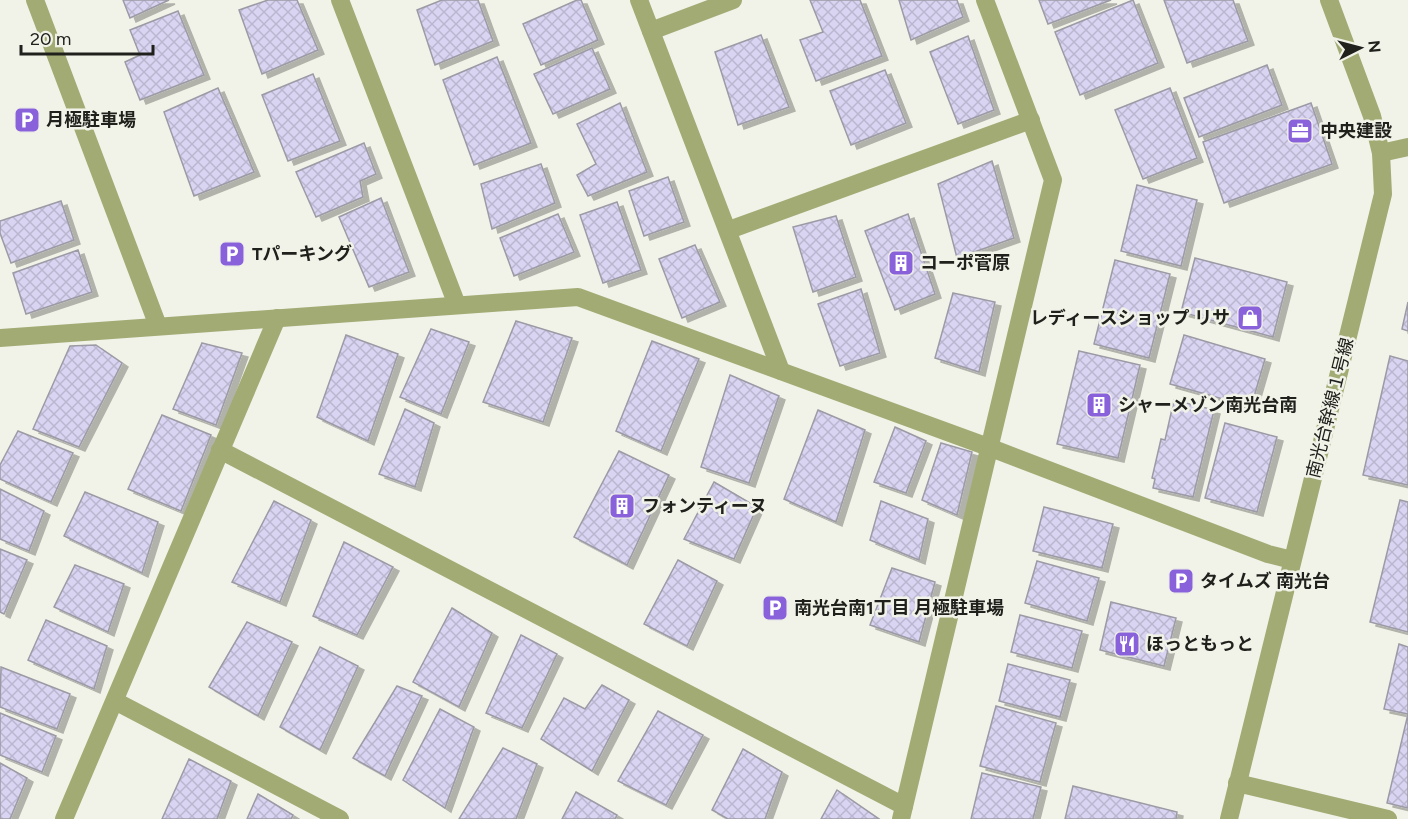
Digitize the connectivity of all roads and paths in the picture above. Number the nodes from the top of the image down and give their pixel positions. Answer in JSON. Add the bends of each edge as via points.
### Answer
{"nodes":[{"id":1,"x":34,"y":0,"type":"edge"},
{"id":2,"x":340,"y":0,"type":"edge"},
{"id":3,"x":639,"y":0,"type":"edge"},
{"id":4,"x":733,"y":0,"type":"edge"},
{"id":5,"x":985,"y":0,"type":"edge"},
{"id":6,"x":1329,"y":0,"type":"edge"},
{"id":7,"x":651,"y":31,"type":"junction"},
{"id":8,"x":1031,"y":120,"type":"junction"},
{"id":9,"x":1408,"y":147,"type":"edge"},
{"id":10,"x":1381,"y":153,"type":"junction"},
{"id":11,"x":729,"y":231,"type":"junction"},
{"id":12,"x":457,"y":305,"type":"junction"},
{"id":13,"x":277,"y":318,"type":"junction"},
{"id":14,"x":158,"y":326,"type":"junction"},
{"id":15,"x":0,"y":338,"type":"edge"},
{"id":16,"x":781,"y":371,"type":"junction"},
{"id":17,"x":991,"y":448,"type":"junction"},
{"id":18,"x":220,"y":450,"type":"junction"},
{"id":19,"x":1292,"y":560,"type":"junction"},
{"id":20,"x":115,"y":701,"type":"junction"},
{"id":21,"x":1238,"y":783,"type":"junction"},
{"id":22,"x":902,"y":813,"type":"edge"},
{"id":23,"x":64,"y":819,"type":"edge"},
{"id":24,"x":340,"y":819,"type":"edge"},
{"id":25,"x":1229,"y":819,"type":"edge"},
{"id":26,"x":1388,"y":819,"type":"edge"}],
"edges":[{"from":1,"to":14,"type":"street"},
{"from":2,"to":12,"type":"street"},
{"from":3,"to":7,"type":"street"},
{"from":4,"to":7,"type":"street"},
{"from":5,"to":8,"type":"street"},
{"from":6,"to":10,"type":"street","name":"南光台幹線１号線","via":[[1372,116]]},
{"from":7,"to":11,"type":"street"},
{"from":8,"to":11,"type":"street"},
{"from":8,"to":17,"type":"street","via":[[1053,180]]},
{"from":9,"to":10,"type":"street"},
{"from":10,"to":19,"type":"street","name":"南光台幹線１号線","via":[[1383,194]]},
{"from":11,"to":16,"type":"street"},
{"from":12,"to":13,"type":"street"},
{"from":12,"to":16,"type":"street","via":[[578,297]]},
{"from":13,"to":14,"type":"street"},
{"from":13,"to":18,"type":"street"},
{"from":14,"to":15,"type":"street"},
{"from":16,"to":17,"type":"street"},
{"from":17,"to":19,"type":"street"},
{"from":17,"to":22,"type":"street"},
{"from":18,"to":20,"type":"street"},
{"from":18,"to":22,"type":"street"},
{"from":19,"to":21,"type":"street","name":"南光台幹線１号線"},
{"from":20,"to":23,"type":"street"},
{"from":20,"to":24,"type":"street"},
{"from":21,"to":25,"type":"street","name":"南光台幹線１号線"},
{"from":21,"to":26,"type":"street"}]}
